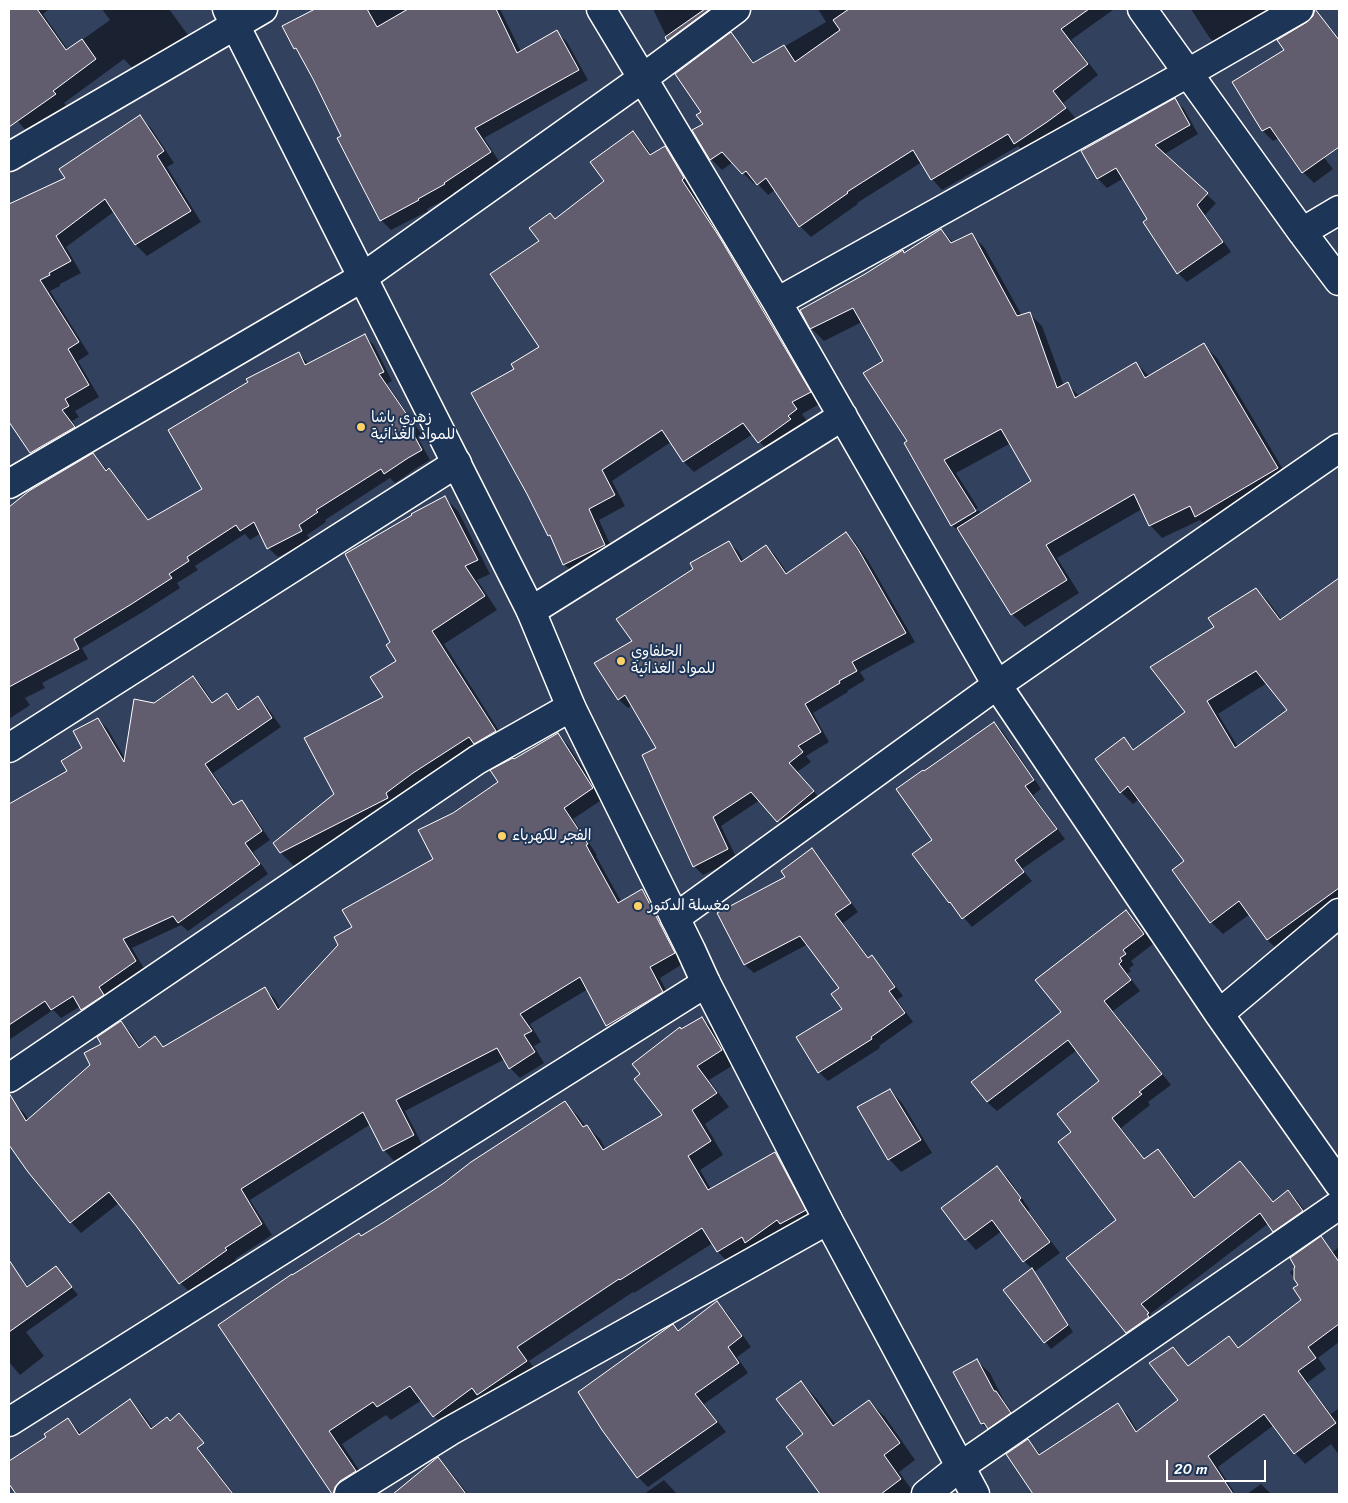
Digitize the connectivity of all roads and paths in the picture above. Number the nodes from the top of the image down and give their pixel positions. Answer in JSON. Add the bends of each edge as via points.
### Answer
{"nodes":[{"id":1,"x":263,"y":9,"type":"edge"},
{"id":2,"x":601,"y":9,"type":"edge"},
{"id":3,"x":736,"y":9,"type":"edge"},
{"id":4,"x":1142,"y":9,"type":"edge"},
{"id":5,"x":1299,"y":9,"type":"edge"},
{"id":6,"x":231,"y":17,"type":"edge"},
{"id":7,"x":1188,"y":73,"type":"junction"},
{"id":8,"x":643,"y":78,"type":"junction"},
{"id":9,"x":9,"y":156,"type":"edge"},
{"id":10,"x":1339,"y":210,"type":"edge"},
{"id":11,"x":1302,"y":232,"type":"junction"},
{"id":12,"x":363,"y":277,"type":"junction"},
{"id":13,"x":1339,"y":281,"type":"edge"},
{"id":14,"x":777,"y":302,"type":"junction"},
{"id":15,"x":843,"y":416,"type":"junction"},
{"id":16,"x":1339,"y":448,"type":"edge"},
{"id":17,"x":457,"y":463,"type":"junction"},
{"id":18,"x":9,"y":484,"type":"edge"},
{"id":19,"x":531,"y":611,"type":"junction"},
{"id":20,"x":997,"y":686,"type":"junction"},
{"id":21,"x":571,"y":707,"type":"junction"},
{"id":22,"x":9,"y":748,"type":"edge"},
{"id":23,"x":1339,"y":913,"type":"edge"},
{"id":24,"x":675,"y":918,"type":"junction"},
{"id":25,"x":706,"y":983,"type":"junction"},
{"id":26,"x":1219,"y":1014,"type":"junction"},
{"id":27,"x":9,"y":1078,"type":"edge"},
{"id":28,"x":1339,"y":1184,"type":"edge"},
{"id":29,"x":1339,"y":1205,"type":"edge"},
{"id":30,"x":828,"y":1220,"type":"junction"},
{"id":31,"x":9,"y":1422,"type":"edge"},
{"id":32,"x":961,"y":1466,"type":"junction"},
{"id":33,"x":349,"y":1494,"type":"edge"},
{"id":34,"x":926,"y":1494,"type":"edge"},
{"id":35,"x":975,"y":1494,"type":"edge"}],
"edges":[{"from":1,"to":6,"type":"street"},
{"from":2,"to":8,"type":"street"},
{"from":3,"to":8,"type":"street"},
{"from":4,"to":7,"type":"street"},
{"from":5,"to":7,"type":"street"},
{"from":6,"to":9,"type":"street"},
{"from":6,"to":12,"type":"street"},
{"from":7,"to":11,"type":"street"},
{"from":7,"to":14,"type":"street"},
{"from":8,"to":12,"type":"street"},
{"from":8,"to":14,"type":"street"},
{"from":10,"to":11,"type":"street"},
{"from":11,"to":13,"type":"street"},
{"from":12,"to":17,"type":"street"},
{"from":12,"to":18,"type":"street"},
{"from":14,"to":15,"type":"street"},
{"from":15,"to":19,"type":"street"},
{"from":15,"to":20,"type":"street"},
{"from":16,"to":20,"type":"street"},
{"from":17,"to":19,"type":"street"},
{"from":17,"to":22,"type":"street"},
{"from":19,"to":21,"type":"street"},
{"from":20,"to":24,"type":"street"},
{"from":20,"to":26,"type":"street"},
{"from":21,"to":24,"type":"street"},
{"from":21,"to":27,"type":"street","via":[[477,760]]},
{"from":23,"to":26,"type":"street"},
{"from":24,"to":25,"type":"street"},
{"from":25,"to":30,"type":"street"},
{"from":25,"to":31,"type":"street"},
{"from":26,"to":28,"type":"street"},
{"from":29,"to":32,"type":"street"},
{"from":30,"to":32,"type":"street"},
{"from":30,"to":33,"type":"street","via":[[450,1431]]},
{"from":32,"to":34,"type":"street"},
{"from":32,"to":35,"type":"street"}]}
